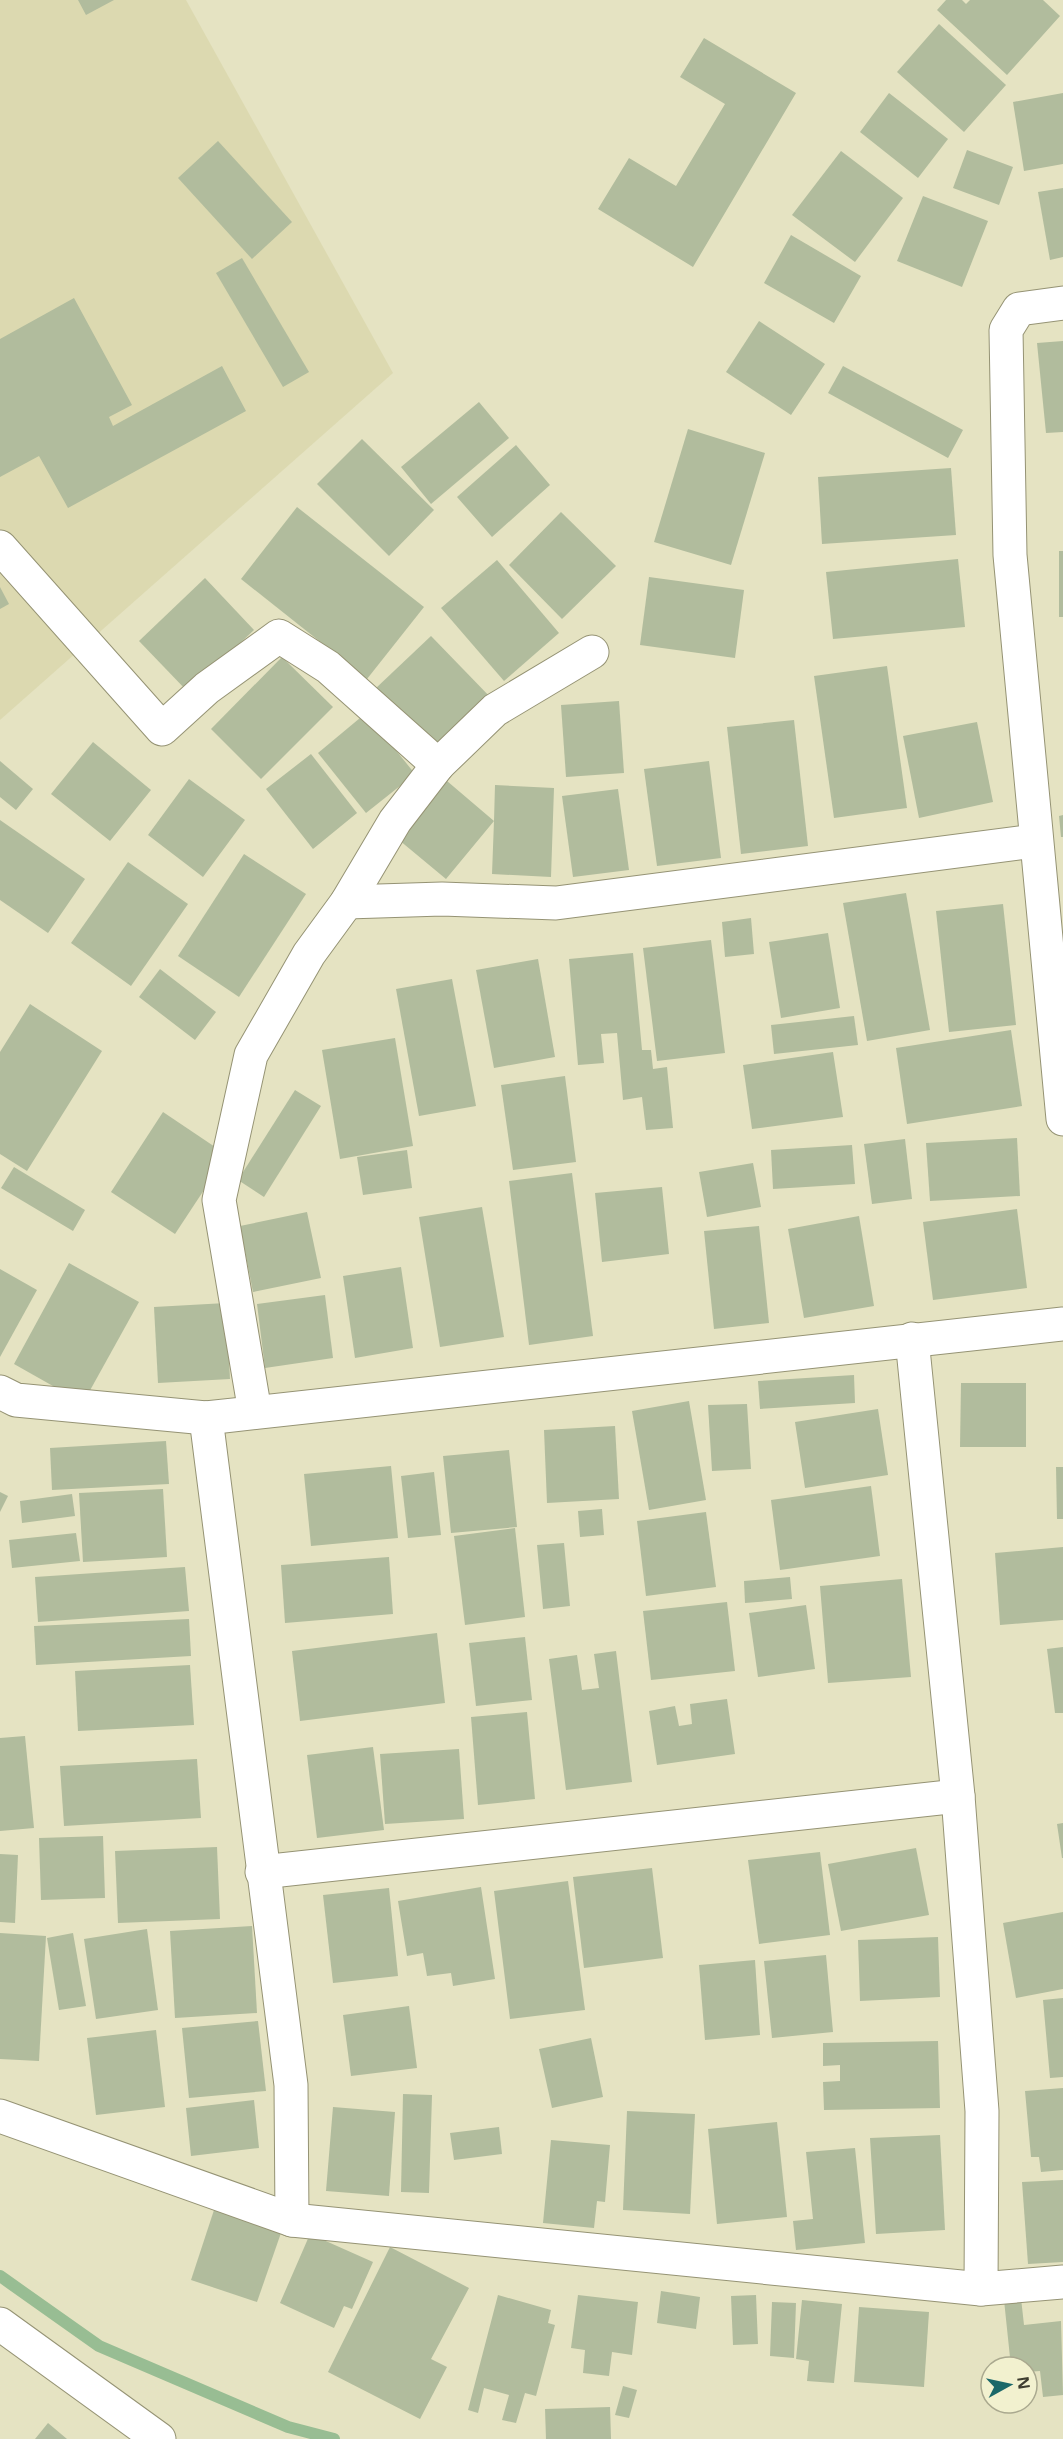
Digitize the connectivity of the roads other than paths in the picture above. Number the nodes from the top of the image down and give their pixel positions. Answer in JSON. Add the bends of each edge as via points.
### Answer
{"nodes":[{"id":1,"x":1063,"y":303,"type":"edge"},
{"id":2,"x":0,"y":547,"type":"edge"},
{"id":3,"x":592,"y":652,"type":"dead end"},
{"id":4,"x":438,"y":765,"type":"junction"},
{"id":5,"x":1035,"y":841,"type":"junction"},
{"id":6,"x":347,"y":902,"type":"junction"},
{"id":7,"x":1063,"y":1119,"type":"edge"},
{"id":8,"x":1063,"y":1324,"type":"edge"},
{"id":9,"x":912,"y":1339,"type":"junction"},
{"id":10,"x":0,"y":1392,"type":"edge"},
{"id":11,"x":255,"y":1412,"type":"junction"},
{"id":12,"x":206,"y":1418,"type":"junction"},
{"id":13,"x":958,"y":1796,"type":"junction"},
{"id":14,"x":262,"y":1872,"type":"junction"},
{"id":15,"x":0,"y":2116,"type":"edge"},
{"id":16,"x":292,"y":2220,"type":"junction"},
{"id":17,"x":1063,"y":2282,"type":"edge"},
{"id":18,"x":981,"y":2289,"type":"junction"},
{"id":19,"x":0,"y":2324,"type":"edge"},
{"id":20,"x":159,"y":2439,"type":"edge"}],
"edges":[{"from":1,"to":5,"type":"street","via":[[1019,309],[1006,330],[1010,555]]},
{"from":2,"to":4,"type":"street","via":[[162,729],[207,688],[279,636],[328,667]]},
{"from":3,"to":4,"type":"street","via":[[495,710]]},
{"from":4,"to":6,"type":"street","via":[[395,820]]},
{"from":5,"to":6,"type":"street","via":[[556,903],[442,899]]},
{"from":5,"to":7,"type":"street"},
{"from":6,"to":11,"type":"street","via":[[309,954],[251,1054],[219,1200]]},
{"from":8,"to":9,"type":"street"},
{"from":9,"to":11,"type":"street"},
{"from":9,"to":13,"type":"street"},
{"from":10,"to":12,"type":"street","via":[[16,1400]]},
{"from":11,"to":12,"type":"street"},
{"from":12,"to":14,"type":"street"},
{"from":13,"to":14,"type":"street"},
{"from":13,"to":18,"type":"street","via":[[982,2111]]},
{"from":14,"to":16,"type":"street","via":[[291,2085]]},
{"from":15,"to":16,"type":"street"},
{"from":16,"to":18,"type":"street"},
{"from":17,"to":18,"type":"street"},
{"from":19,"to":20,"type":"street"}]}
